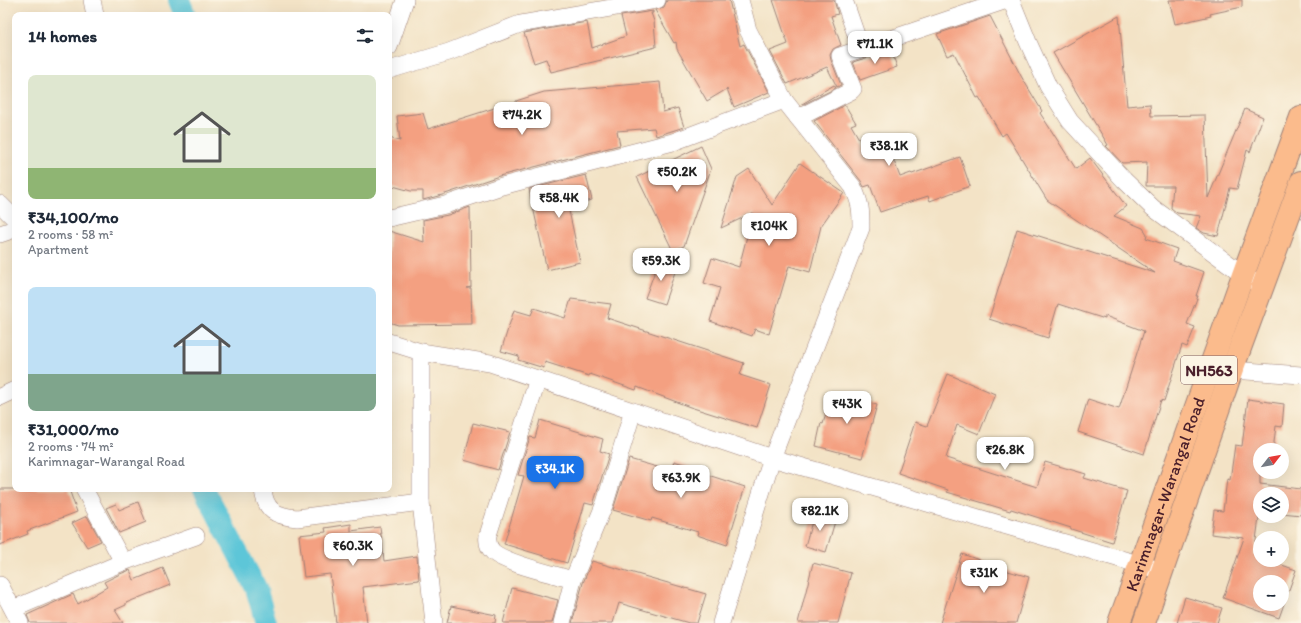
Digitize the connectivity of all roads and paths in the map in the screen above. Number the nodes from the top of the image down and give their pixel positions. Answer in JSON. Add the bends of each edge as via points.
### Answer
{"nodes":[{"id":1,"x":92,"y":0,"type":"edge"},
{"id":2,"x":405,"y":0,"type":"edge"},
{"id":3,"x":657,"y":0,"type":"edge"},
{"id":4,"x":740,"y":0,"type":"edge"},
{"id":5,"x":844,"y":0,"type":"edge"},
{"id":6,"x":1007,"y":0,"type":"edge"},
{"id":7,"x":1011,"y":0,"type":"edge"},
{"id":8,"x":609,"y":4,"type":"edge"},
{"id":9,"x":94,"y":12,"type":"edge"},
{"id":10,"x":392,"y":38,"type":"edge"},
{"id":11,"x":861,"y":49,"type":"junction"},
{"id":12,"x":392,"y":69,"type":"edge"},
{"id":13,"x":784,"y":100,"type":"junction"},
{"id":14,"x":1301,"y":117,"type":"edge"},
{"id":15,"x":798,"y":118,"type":"junction"},
{"id":16,"x":1301,"y":182,"type":"edge"},
{"id":17,"x":0,"y":204,"type":"edge"},
{"id":18,"x":12,"y":215,"type":"edge"},
{"id":19,"x":392,"y":217,"type":"edge"},
{"id":20,"x":12,"y":230,"type":"edge"},
{"id":21,"x":0,"y":234,"type":"edge"},
{"id":22,"x":1243,"y":274,"type":"junction"},
{"id":23,"x":1262,"y":288,"type":"junction"},
{"id":24,"x":392,"y":343,"type":"edge"},
{"id":25,"x":420,"y":352,"type":"junction"},
{"id":26,"x":1232,"y":370,"type":"junction"},
{"id":27,"x":1301,"y":375,"type":"edge"},
{"id":28,"x":538,"y":379,"type":"junction"},
{"id":29,"x":12,"y":391,"type":"edge"},
{"id":30,"x":0,"y":397,"type":"edge"},
{"id":31,"x":633,"y":411,"type":"junction"},
{"id":32,"x":772,"y":458,"type":"junction"},
{"id":33,"x":86,"y":492,"type":"edge"},
{"id":34,"x":264,"y":492,"type":"edge"},
{"id":35,"x":421,"y":502,"type":"junction"},
{"id":36,"x":196,"y":536,"type":"dead end"},
{"id":37,"x":123,"y":562,"type":"junction"},
{"id":38,"x":1140,"y":564,"type":"junction"},
{"id":39,"x":1162,"y":571,"type":"junction"},
{"id":40,"x":573,"y":580,"type":"junction"},
{"id":41,"x":0,"y":585,"type":"edge"},
{"id":42,"x":17,"y":616,"type":"edge"},
{"id":43,"x":434,"y":623,"type":"edge"},
{"id":44,"x":562,"y":623,"type":"edge"},
{"id":45,"x":721,"y":623,"type":"edge"},
{"id":46,"x":1119,"y":623,"type":"edge"},
{"id":47,"x":1144,"y":623,"type":"edge"}],
"edges":[{"from":1,"to":9,"type":"street"},
{"from":2,"to":10,"type":"street"},
{"from":3,"to":8,"type":"street"},
{"from":4,"to":13,"type":"street","via":[[748,30]]},
{"from":5,"to":11,"type":"street"},
{"from":6,"to":11,"type":"street"},
{"from":7,"to":22,"type":"street","via":[[1048,86],[1070,121],[1153,208]]},
{"from":8,"to":12,"type":"street","via":[[520,24],[449,52]]},
{"from":11,"to":15,"type":"street","via":[[840,56],[853,86],[852,91]]},
{"from":13,"to":15,"type":"street"},
{"from":13,"to":19,"type":"street","via":[[673,142]]},
{"from":14,"to":22,"type":"highway","name":"Karimnagar-Warangal Road","number":"NH563"},
{"from":15,"to":32,"type":"street","via":[[853,187],[861,209],[861,228]]},
{"from":16,"to":23,"type":"highway","name":"Karimnagar-Warangal Road","number":"NH563"},
{"from":17,"to":18,"type":"street"},
{"from":20,"to":21,"type":"street"},
{"from":22,"to":23,"type":"street"},
{"from":22,"to":38,"type":"highway","name":"Karimnagar-Warangal Road","number":"NH563"},
{"from":23,"to":26,"type":"highway","name":"Karimnagar-Warangal Road","number":"NH563"},
{"from":24,"to":25,"type":"street"},
{"from":25,"to":28,"type":"street","via":[[490,363]]},
{"from":25,"to":35,"type":"street"},
{"from":26,"to":27,"type":"street"},
{"from":26,"to":39,"type":"highway","name":"Karimnagar-Warangal Road","number":"NH563"},
{"from":28,"to":31,"type":"street"},
{"from":28,"to":40,"type":"street","via":[[487,543],[492,551],[504,559]]},
{"from":29,"to":30,"type":"street"},
{"from":31,"to":32,"type":"street"},
{"from":31,"to":40,"type":"street","via":[[605,503]]},
{"from":32,"to":38,"type":"street"},
{"from":32,"to":45,"type":"street"},
{"from":33,"to":37,"type":"street"},
{"from":34,"to":35,"type":"street","via":[[266,505],[273,512],[297,518]]},
{"from":35,"to":43,"type":"street"},
{"from":36,"to":37,"type":"street"},
{"from":37,"to":42,"type":"street"},
{"from":38,"to":39,"type":"street"},
{"from":38,"to":46,"type":"highway","name":"Karimnagar-Warangal Road","number":"NH563"},
{"from":39,"to":47,"type":"highway","name":"Karimnagar-Warangal Road","number":"NH563"},
{"from":40,"to":44,"type":"street"},
{"from":41,"to":42,"type":"street"}]}
